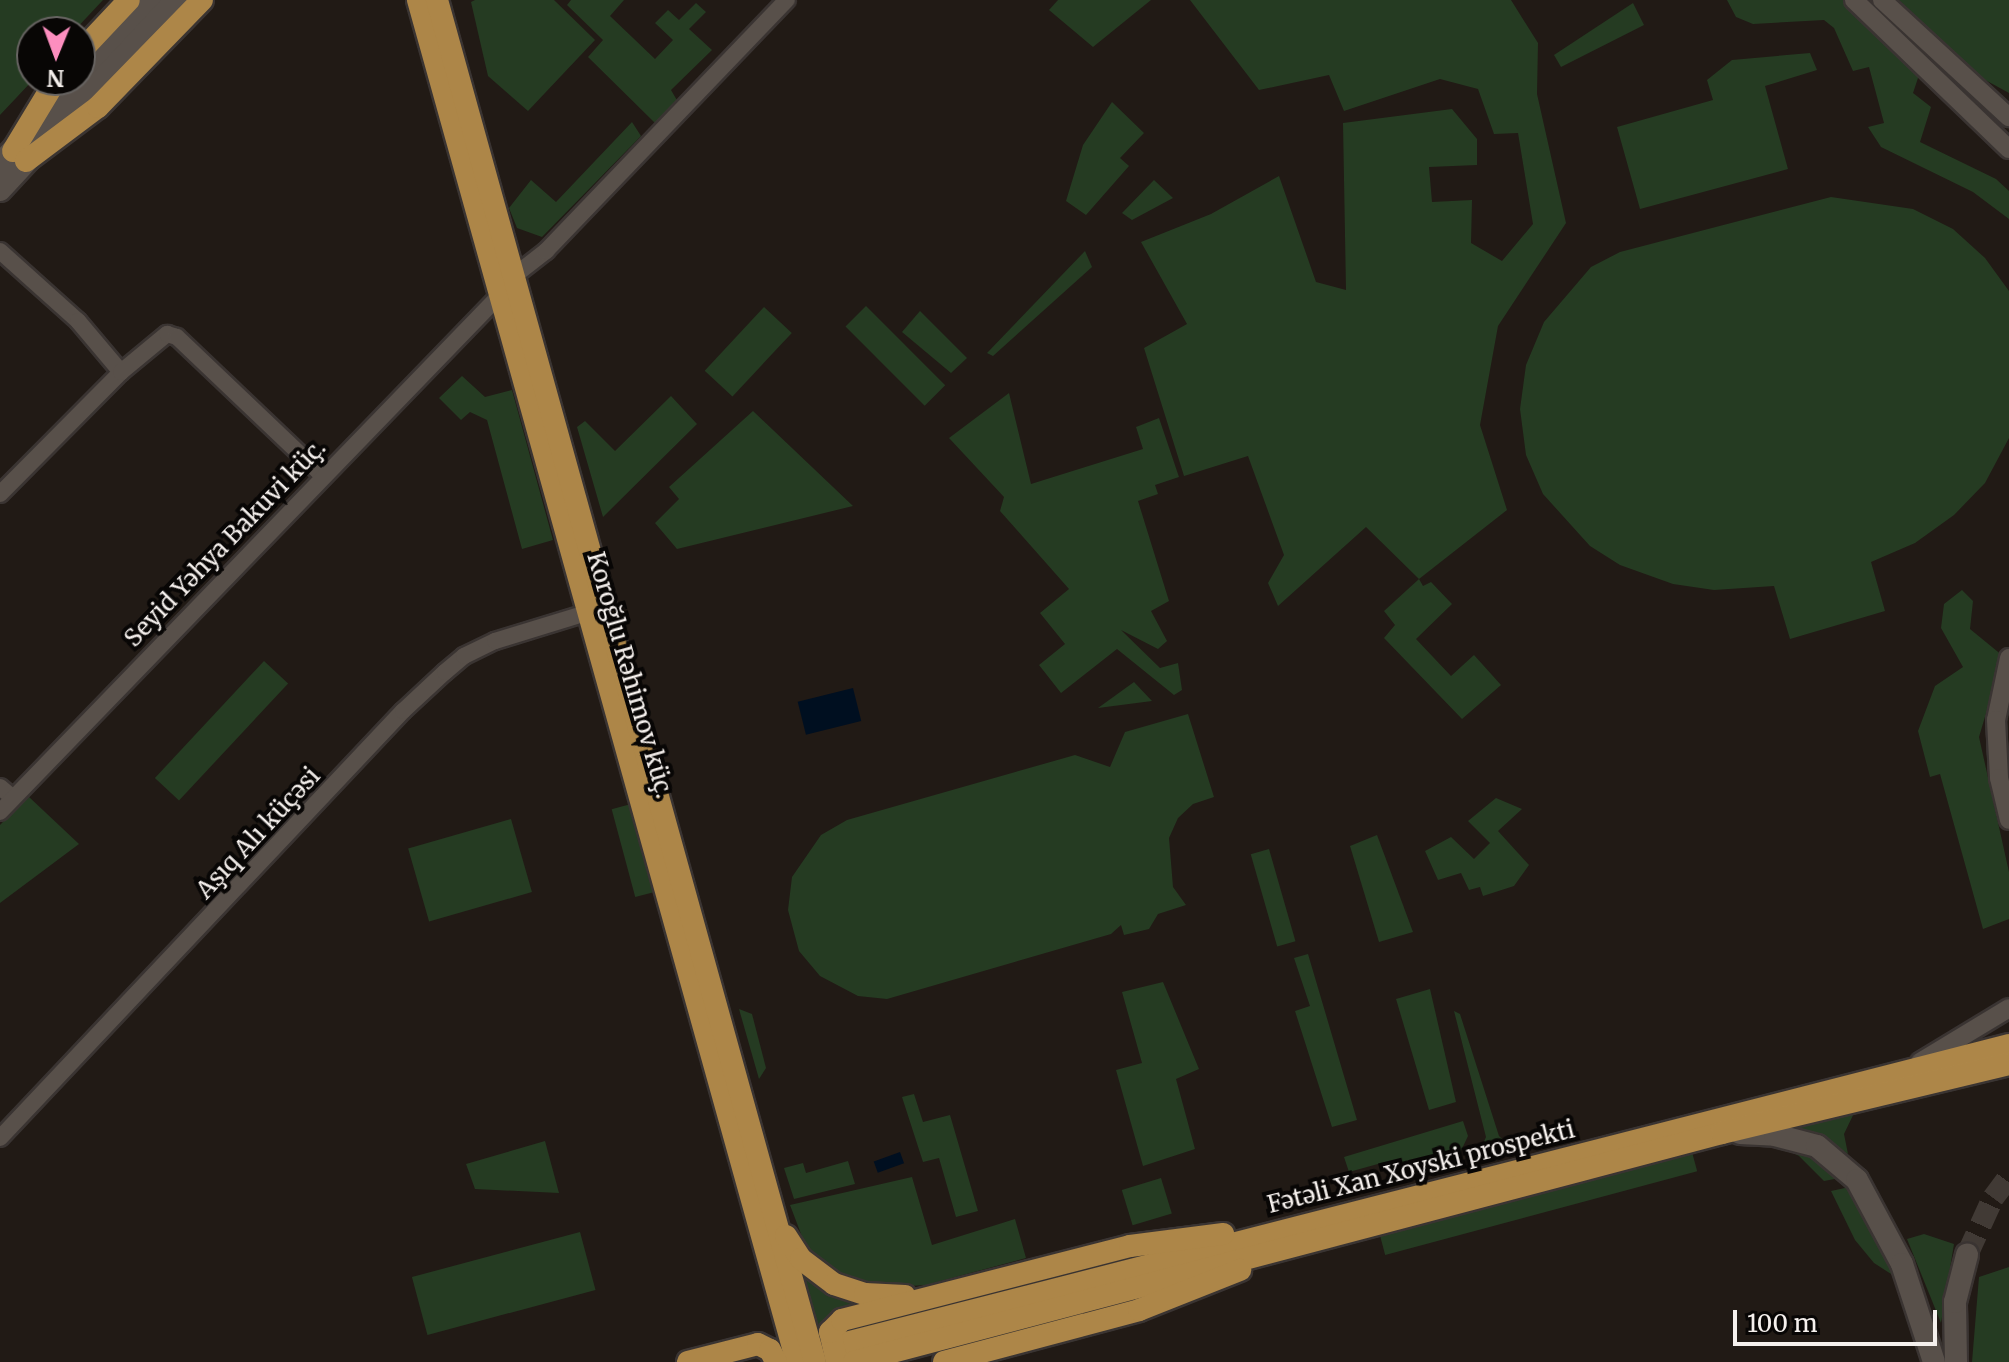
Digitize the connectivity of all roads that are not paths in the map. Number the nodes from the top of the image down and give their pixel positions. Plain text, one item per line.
1 (129, 0) edge
2 (152, 0) edge
3 (176, 0) edge
4 (202, 0) edge
5 (418, 0) edge
6 (437, 0) edge
7 (787, 0) edge
8 (1854, 0) edge
9 (1882, 0) edge
10 (96, 35) edge
11 (96, 61) edge
12 (47, 96) edge
13 (65, 96) edge
14 (2009, 117) edge
15 (2009, 149) edge
16 (13, 159) edge
17 (0, 190) edge
18 (0, 251) edge
19 (514, 276) junction
20 (492, 302) junction
21 (121, 372) junction
22 (323, 476) junction
23 (0, 494) edge
24 (586, 613) junction
25 (2009, 658) edge
26 (6, 792) edge
27 (0, 812) edge
28 (2009, 820) edge
29 (2006, 1019) edge
30 (2009, 1045) edge
31 (2009, 1064) edge
32 (1901, 1072) junction
33 (1722, 1133) junction
34 (0, 1138) edge
35 (771, 1206) junction
36 (1283, 1238) junction
37 (1967, 1255) tunnel mouth
38 (768, 1264) junction
39 (950, 1293) junction
40 (748, 1344) junction
41 (1008, 1345) junction
42 (846, 1356) edge
43 (688, 1362) edge
44 (776, 1362) edge
45 (797, 1362) edge
46 (815, 1362) edge
47 (944, 1362) edge
48 (980, 1362) edge
49 (1934, 1362) edge
50 (1956, 1362) edge

1 - 10 main road
2 - 11 main road
3 - 16 main road
4 - 16 main road
5 - 20 main road, Koroğlu Rəhimov küç.
6 - 19 main road, Koroğlu Rəhimov küç.
7 - 19 street
8 - 15 street
9 - 14 street
12 - 16 main road
13 - 16 main road
16 - 17 main road
18 - 21 street
19 - 35 main road, Koroğlu Rəhimov küç.
20 - 22 street, Seyid Yəhya Bakuvi küç.
20 - 24 main road, Koroğlu Rəhimov küç.
21 - 22 street
21 - 23 street
22 - 26 street, Seyid Yəhya Bakuvi küç.
24 - 34 street, Aşıq Alı küçəsi
24 - 38 main road, Koroğlu Rəhimov küç.
25 - 28 street
26 - 27 street, Seyid Yəhya Bakuvi küç.
29 - 32 street
30 - 32 main road, Fətəli Xan Xoyski prospekti
31 - 33 main road, Fətəli Xan Xoyski prospekti
32 - 36 main road, Fətəli Xan Xoyski prospekti
33 - 36 main road, Fətəli Xan Xoyski prospekti
33 - 49 main road
35 - 39 main road
35 - 46 main road, Koroğlu Rəhimov küç.
36 - 39 main road
36 - 41 main road
36 - 42 main road, Fətəli Xan Xoyski prospekti
37 - 50 main road
38 - 40 main road
38 - 45 main road, Koroğlu Rəhimov küç.
39 - 42 main road
40 - 43 main road
40 - 44 main road
41 - 47 main road
41 - 48 street

